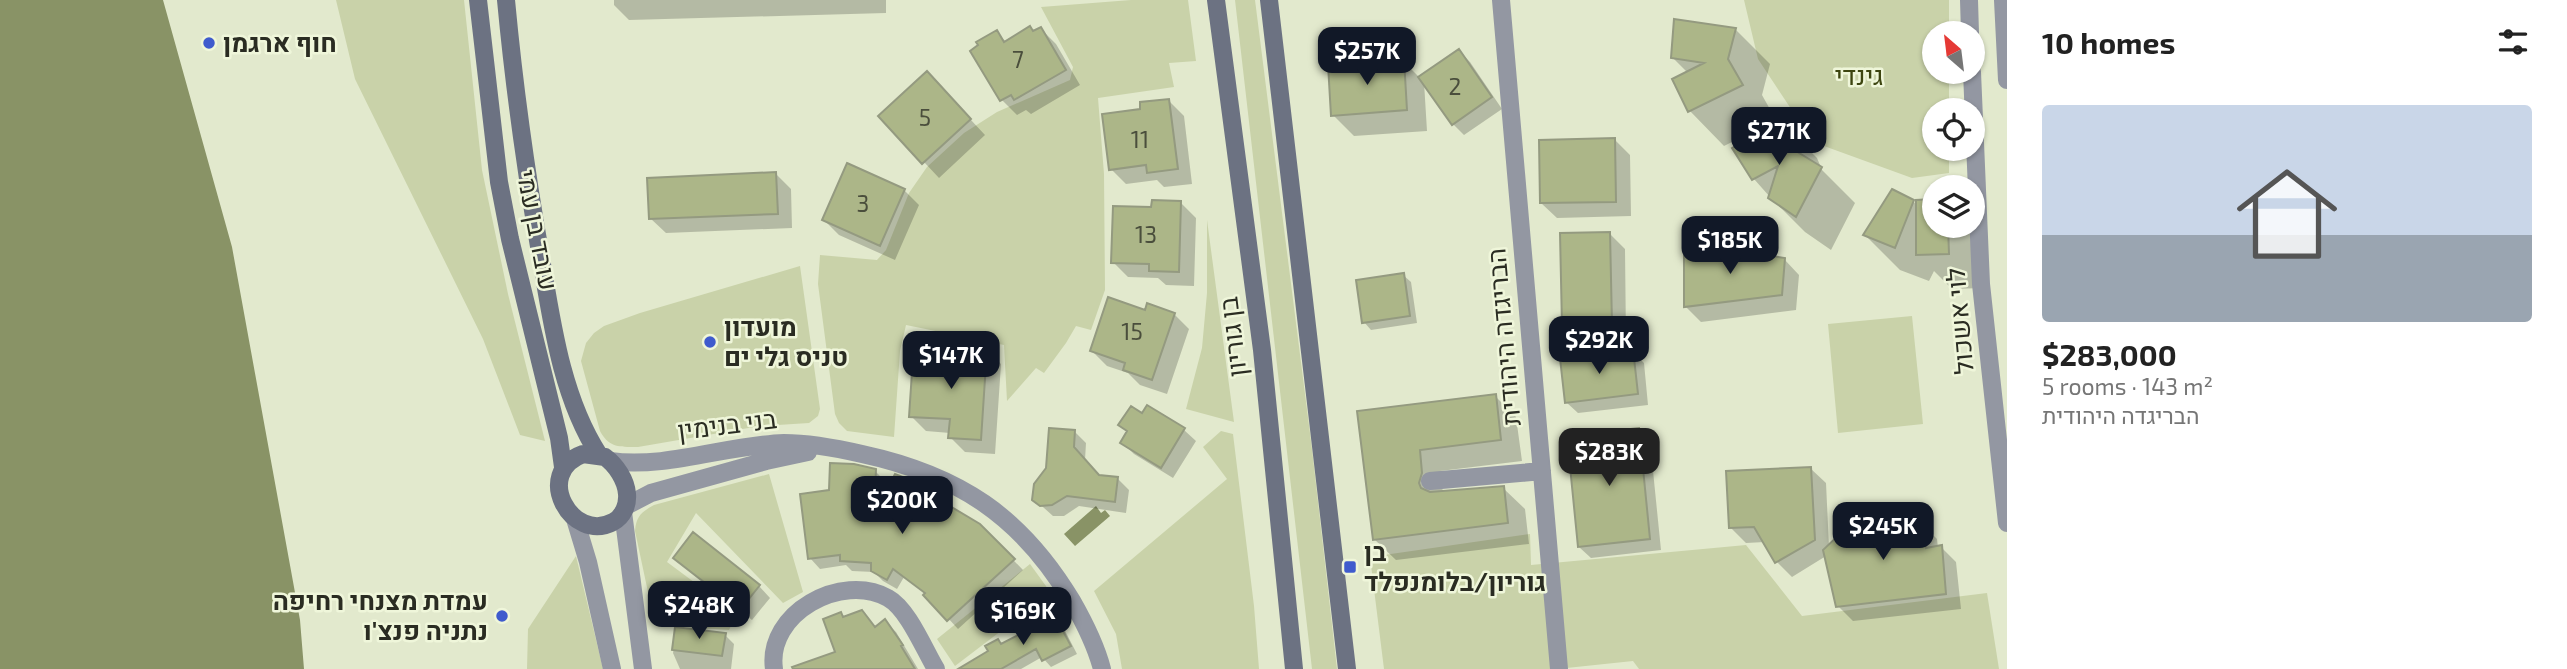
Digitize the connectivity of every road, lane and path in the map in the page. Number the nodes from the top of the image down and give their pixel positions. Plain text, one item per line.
1 (478, 0) edge
2 (506, 0) edge
3 (1216, 0) edge
4 (1269, 0) edge
5 (1503, 0) edge
6 (1969, 0) edge
7 (2003, 0) edge
8 (1970, 21) edge
9 (2007, 80) edge
10 (1973, 84) edge
11 (850, 451) junction
12 (605, 458) junction
13 (563, 467) junction
14 (1542, 471) junction
15 (1430, 481) dead end
16 (624, 509) junction
17 (575, 519) junction
18 (2007, 523) edge
19 (612, 669) edge
20 (643, 669) edge
21 (774, 669) edge
22 (936, 669) edge
23 (1102, 669) edge
24 (1294, 669) edge
25 (1347, 669) edge
26 (1559, 669) edge

1 - 13 main road, עובד בן עמי
2 - 12 main road, עובד בן עמי
3 - 24 main road, בן גוריון
4 - 25 main road
5 - 14 street, הבריגדה היהודית
6 - 8 street
7 - 9 street
10 - 18 street, לוי אשכול
11 - 12 street, בני בנימין
11 - 16 street, בני בנימין
11 - 23 street, בני בנימין
12 - 13 main road
12 - 16 main road
13 - 17 main road
14 - 15 street
14 - 26 street, הבריגדה היהודית
16 - 17 main road
16 - 20 street
17 - 19 street
21 - 22 street

